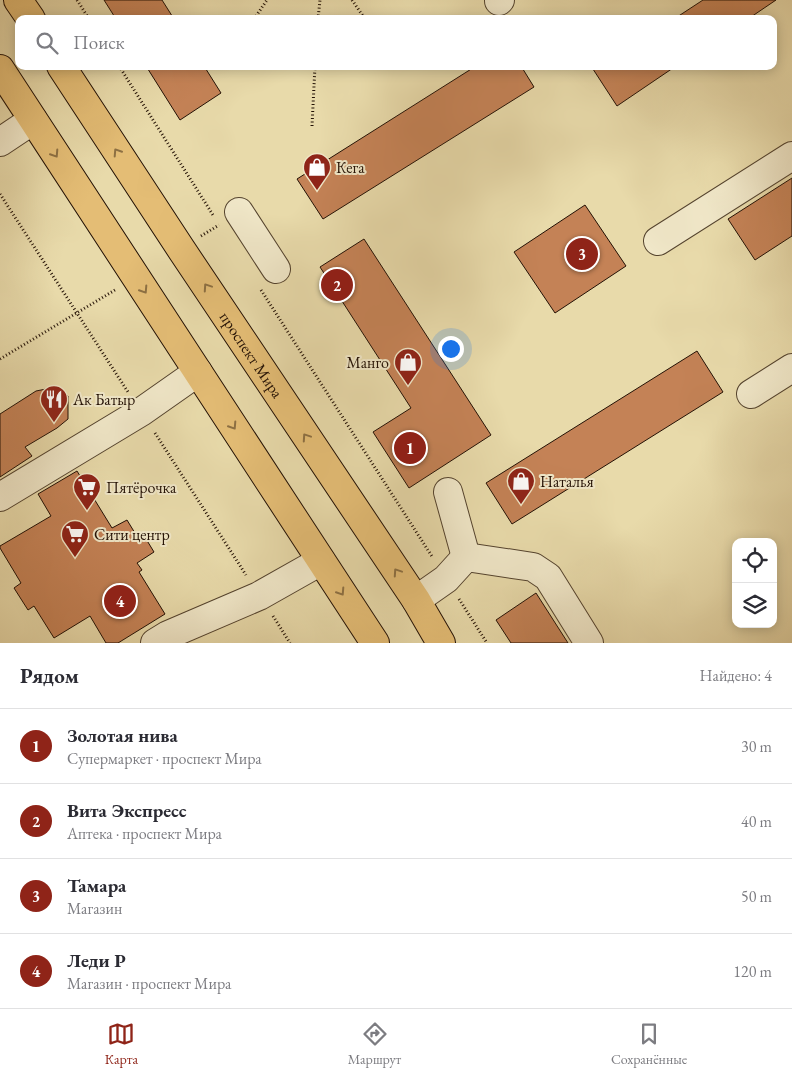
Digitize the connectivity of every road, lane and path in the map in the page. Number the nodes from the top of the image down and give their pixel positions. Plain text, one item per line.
1 (18, 0) edge
2 (77, 0) edge
3 (267, 0) edge
4 (320, 0) edge
5 (352, 0) edge
6 (0, 4) edge
7 (27, 15) edge
8 (86, 15) edge
9 (257, 15) edge
10 (318, 15) edge
11 (362, 15) edge
12 (0, 69) edge
13 (64, 70) edge
14 (122, 70) edge
15 (316, 70) edge
16 (33, 120) junction
17 (312, 126) dead end
18 (0, 142) edge
19 (792, 156) edge
20 (230, 219) joint
21 (658, 241) dead end
22 (268, 279) joint
23 (77, 314) dead end
24 (0, 359) edge
25 (792, 368) edge
26 (198, 372) junction
27 (750, 394) dead end
28 (448, 492) dead end
29 (0, 497) edge
30 (466, 557) junction
31 (321, 561) junction
32 (446, 579) junction
33 (416, 600) junction
34 (155, 643) edge
35 (375, 643) edge
36 (441, 643) edge
37 (487, 643) edge
38 (590, 643) edge

1 - 6 main road
1 - 7 main road
2 - 8 path
3 - 9 path
4 - 10 path
5 - 11 path
12 - 16 main road
33 -> 13 main road, проспект Мира
14 - 20 path
15 - 17 path
16 - 18 lane
16 -> 26 main road
19 - 21 lane
20 - 22 lane
22 - 32 path
23 - 24 path
25 - 27 lane
26 - 29 lane
26 -> 31 main road
28 - 30 lane
30 - 32 lane
30 - 38 lane
31 - 34 lane
31 -> 35 main road
32 - 33 lane
32 - 37 path
33 - 36 main road, проспект Мира

